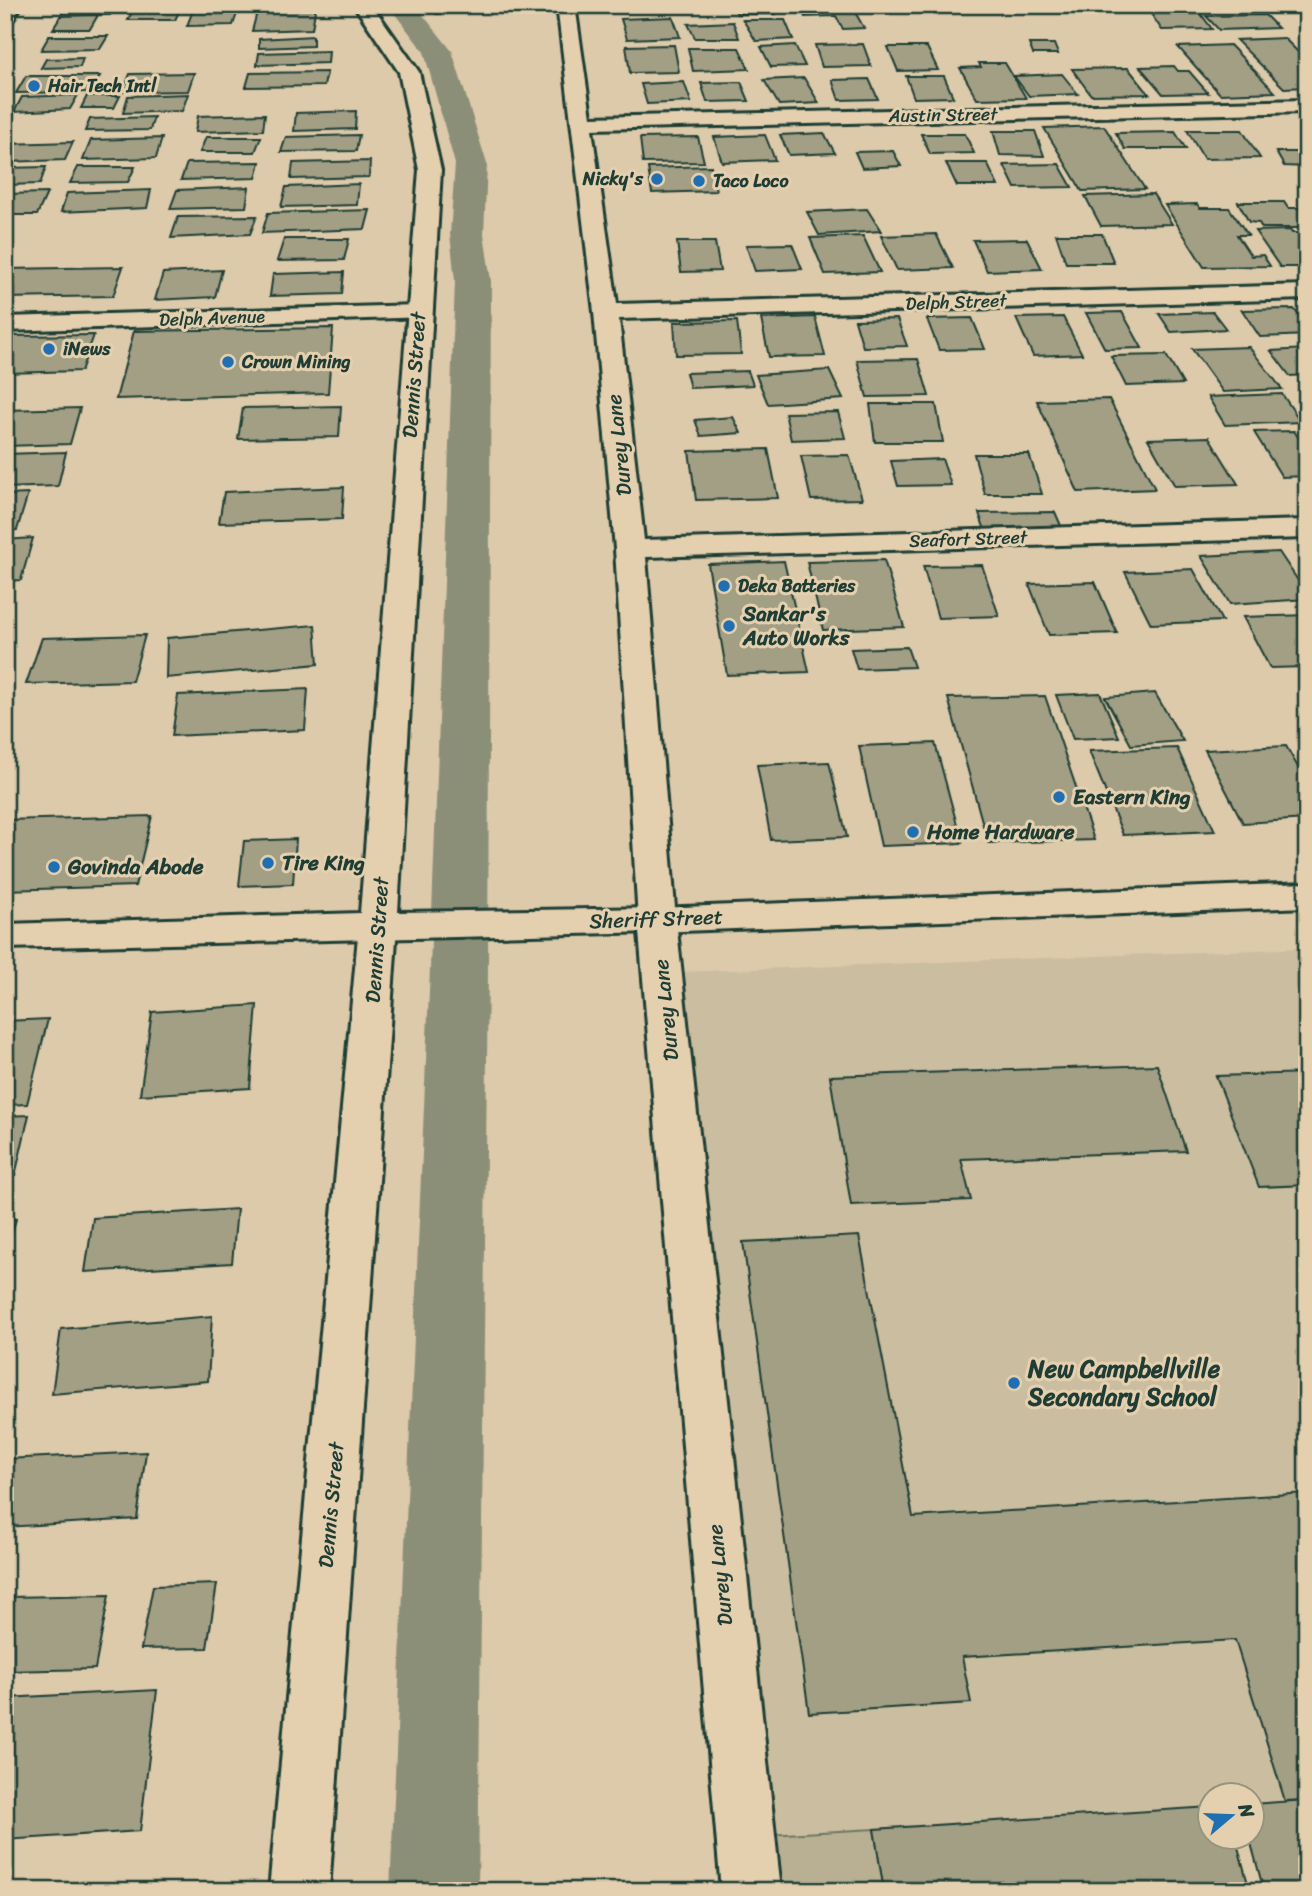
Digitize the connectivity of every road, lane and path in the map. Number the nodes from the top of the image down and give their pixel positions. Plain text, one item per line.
1 (13, 5) edge
2 (363, 5) edge
3 (566, 5) edge
4 (5, 19) edge
5 (1307, 106) edge
6 (580, 123) junction
7 (1307, 292) edge
8 (418, 312) junction
9 (606, 312) junction
10 (5, 324) edge
11 (1307, 529) edge
12 (630, 549) junction
13 (1307, 895) edge
14 (657, 920) junction
15 (378, 925) junction
16 (5, 936) edge
17 (299, 1891) edge
18 (751, 1891) edge

1 - 4 street
2 - 8 street, Dennis Street
3 - 6 street, Durey Lane
5 - 6 street, Austin Street
6 - 9 street, Durey Lane
7 - 9 street, Delph Street
8 - 10 street, Delph Avenue
8 - 15 street, Dennis Street
9 - 12 street, Durey Lane
11 - 12 street, Seafort Street
12 - 14 street, Durey Lane
13 - 14 street, Sheriff Street
14 - 15 street, Sheriff Street
14 - 18 street, Durey Lane
15 - 16 street, Sheriff Street
15 - 17 street, Dennis Street

